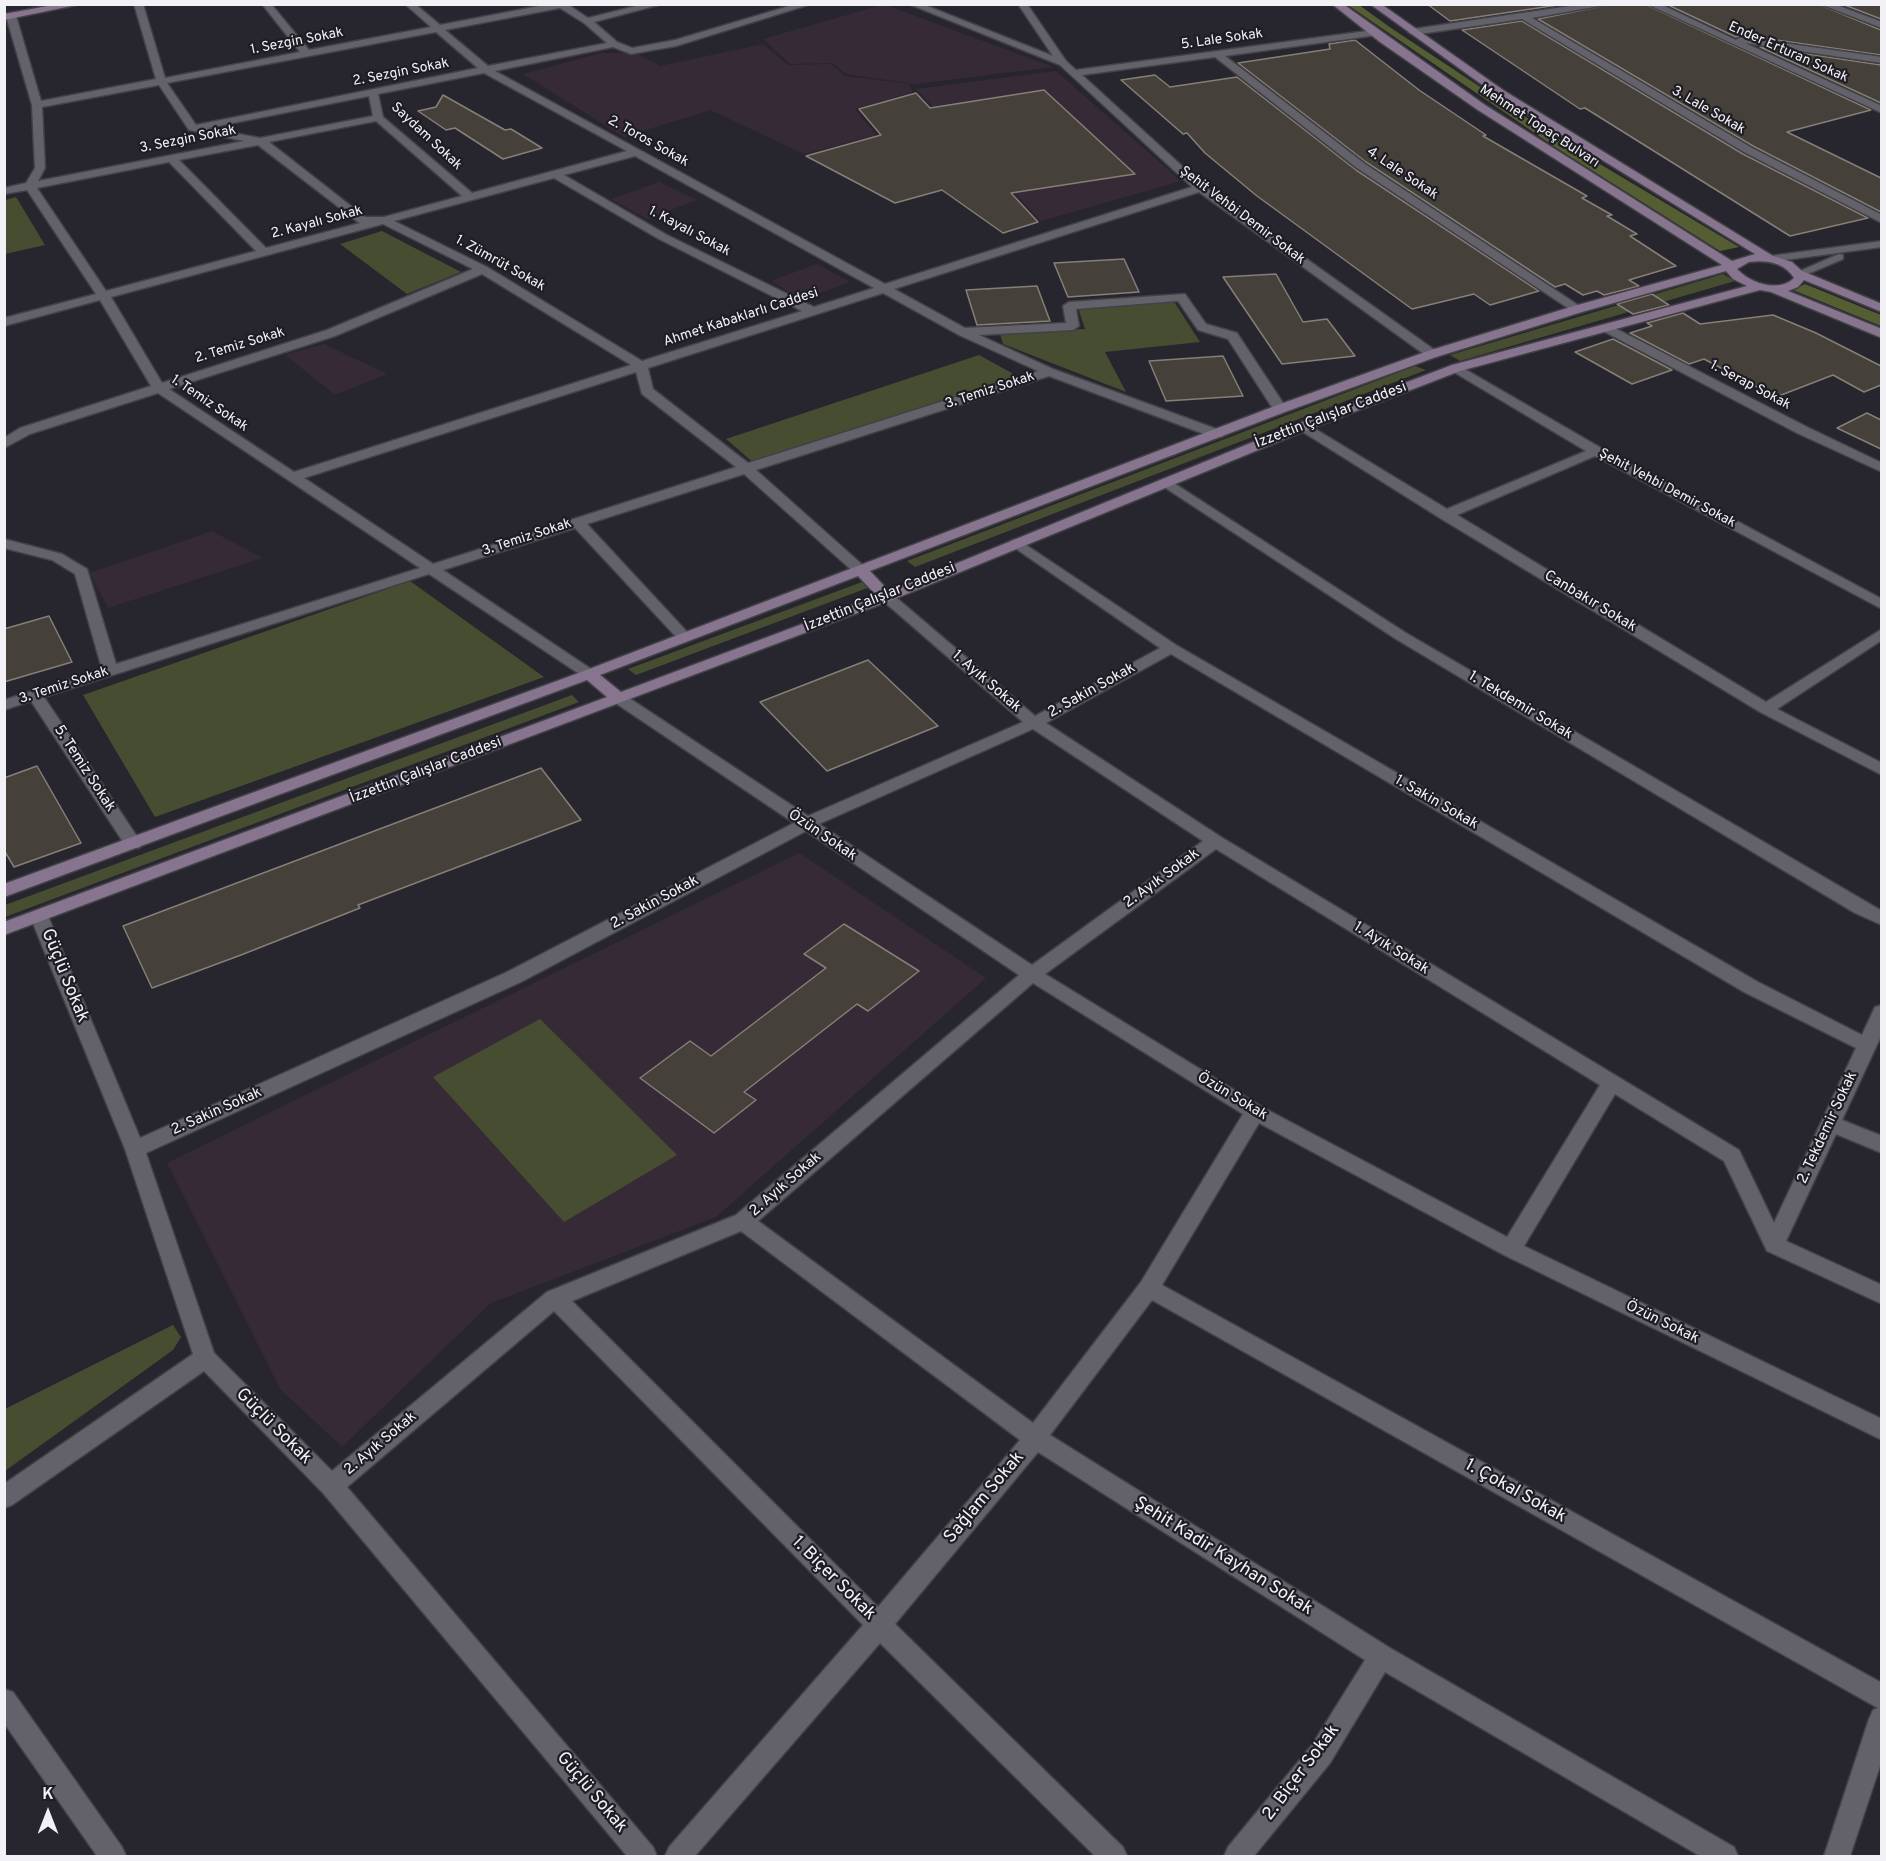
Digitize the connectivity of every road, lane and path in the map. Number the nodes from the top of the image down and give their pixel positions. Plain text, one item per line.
1 (77, 4) edge
2 (138, 4) edge
3 (266, 4) edge
4 (409, 4) edge
5 (658, 4) edge
6 (807, 4) edge
7 (913, 4) edge
8 (1022, 4) edge
9 (1336, 4) edge
10 (1374, 4) edge
11 (1607, 4) edge
12 (1651, 4) edge
13 (1824, 4) edge
14 (561, 5) edge
15 (8, 16) edge
16 (1525, 17) junction
17 (587, 21) junction
18 (1881, 25) edge
19 (436, 29) junction
20 (1413, 32) junction
21 (1374, 33) junction
22 (1718, 36) junction
23 (998, 38) junction
24 (1022, 39) dead end
25 (614, 44) junction
26 (307, 54) junction
27 (1217, 54) junction
28 (1881, 60) edge
29 (1063, 63) junction
30 (486, 69) junction
31 (1073, 73) junction
32 (161, 81) junction
33 (373, 92) junction
34 (37, 105) junction
35 (1881, 110) edge
36 (378, 118) junction
37 (193, 128) junction
38 (260, 141) junction
39 (637, 152) junction
40 (171, 158) junction
41 (555, 174) junction
42 (30, 186) junction
43 (1200, 188) junction
44 (4, 191) edge
45 (470, 197) junction
46 (384, 220) junction
47 (1881, 220) edge
48 (1881, 244) edge
49 (1858, 249) junction
50 (264, 253) junction
51 (1770, 259) junction
52 (1732, 266) junction
53 (483, 269) junction
54 (1799, 274) junction
55 (1766, 287) junction
56 (885, 288) junction
57 (104, 296) junction
58 (1578, 309) junction
59 (1881, 309) edge
60 (812, 311) junction
61 (4, 322) edge
62 (1607, 328) junction
63 (963, 332) junction
64 (1881, 334) edge
65 (1432, 354) junction
66 (641, 366) junction
67 (1456, 368) junction
68 (1049, 372) junction
69 (158, 387) junction
70 (1280, 409) junction
71 (1302, 427) junction
72 (1217, 434) junction
73 (4, 444) edge
74 (1596, 451) junction
75 (746, 468) junction
76 (1881, 468) edge
77 (292, 477) junction
78 (1166, 482) junction
79 (1445, 515) junction
80 (578, 522) junction
81 (4, 543) edge
82 (1017, 543) junction
83 (429, 569) junction
84 (861, 571) junction
85 (887, 597) junction
86 (1881, 605) edge
87 (1881, 633) edge
88 (684, 638) junction
89 (1171, 648) junction
90 (110, 671) junction
91 (589, 674) junction
92 (35, 695) junction
93 (620, 699) junction
94 (4, 705) edge
95 (1766, 709) junction
96 (1034, 723) junction
97 (1881, 770) edge
98 (805, 824) junction
99 (1215, 841) junction
100 (133, 844) junction
101 (4, 891) edge
102 (39, 916) junction
103 (1881, 919) edge
104 (4, 929) edge
105 (1032, 974) junction
106 (1881, 1012) edge
107 (1866, 1046) junction
108 (1611, 1084) junction
109 (1255, 1113) junction
110 (1830, 1123) junction
111 (1881, 1145) edge
112 (135, 1149) junction
113 (743, 1221) junction
114 (1774, 1245) junction
115 (1511, 1249) junction
116 (1149, 1288) junction
117 (1881, 1295) edge
118 (555, 1298) junction
119 (205, 1358) junction
120 (1881, 1430) edge
121 (1035, 1438) junction
122 (331, 1486) junction
123 (4, 1498) edge
124 (879, 1625) junction
125 (1381, 1656) junction
126 (1881, 1697) edge
127 (4, 1701) edge
128 (1881, 1719) edge
129 (113, 1857) edge
130 (644, 1857) edge
131 (678, 1857) edge
132 (1114, 1857) edge
133 (1237, 1857) edge
134 (1725, 1857) edge
135 (1837, 1857) edge

1 - 15 street
2 - 32 street
3 - 26 street
4 - 19 street, 2. Toros Sokak
5 - 17 street
6 - 25 street
7 - 23 street
8 - 29 street, Şehit Vehbi Demir Sokak
9 - 21 street, Mehmet Topaç Bulvarı
10 - 20 street, Mehmet Topaç Bulvarı
11 - 16 street
12 - 22 street, Ender Erturan Sokak
13 - 18 street
14 - 17 street
14 - 19 street, 1. Sezgin Sokak
15 - 34 street
16 - 20 street
16 - 47 street, 3. Lale Sokak
17 - 25 street
19 - 26 street, 1. Sezgin Sokak
19 - 30 street, 2. Toros Sokak
20 - 51 street, Mehmet Topaç Bulvarı
21 - 27 street, 5. Lale Sokak
21 - 52 street, Mehmet Topaç Bulvarı
22 - 28 street
22 - 35 street, Ender Erturan Sokak
23 - 24 street
23 - 29 street
25 - 30 street, 2. Sezgin Sokak
26 - 32 street, 1. Sezgin Sokak
27 - 31 street, 5. Lale Sokak
27 - 58 street, 4. Lale Sokak
29 - 31 street, Şehit Vehbi Demir Sokak
30 - 33 street, 2. Sezgin Sokak
30 - 39 street, 2. Toros Sokak
31 - 43 street, Şehit Vehbi Demir Sokak
32 - 34 street, 1. Sezgin Sokak
32 - 37 street
33 - 36 street, Saydam Sokak
33 - 37 street, 2. Sezgin Sokak
34 - 42 street
36 - 38 street, 3. Sezgin Sokak
36 - 45 street, Saydam Sokak
37 - 38 street, 1. Zümrüt Sokak
38 - 40 street, 3. Sezgin Sokak
38 - 46 street, 1. Zümrüt Sokak
39 - 41 street, 2. Kayalı Sokak
39 - 56 street, 2. Toros Sokak
40 - 42 street, 3. Sezgin Sokak
40 - 50 street
41 - 45 street, 2. Kayalı Sokak
41 - 60 street, 1. Kayalı Sokak
42 - 44 street, 3. Sezgin Sokak
42 - 57 street, 1. Temiz Sokak
43 - 56 street, Ahmet Kabaklarlı Caddesi
43 - 65 street, Şehit Vehbi Demir Sokak
45 - 46 street, 2. Kayalı Sokak
46 - 50 street, 2. Kayalı Sokak
46 - 53 street, 1. Zümrüt Sokak
48 - 49 street
49 - 51 street
49 - 54 street
50 - 57 street, 2. Kayalı Sokak
51 - 52 street, İzzettin Çalışlar Caddesi
51 - 54 street, Mehmet Topaç Bulvarı
52 - 55 street, Mehmet Topaç Bulvarı
52 - 58 street, İzzettin Çalışlar Caddesi
53 - 66 street, 1. Zümrüt Sokak
53 - 69 street, 2. Temiz Sokak
54 - 55 street, İzzettin Çalışlar Caddesi
54 - 59 street
55 - 62 street, İzzettin Çalışlar Caddesi
55 - 64 street
56 - 60 street, Ahmet Kabaklarlı Caddesi
56 - 63 street, 2. Toros Sokak
57 - 61 street, 2. Kayalı Sokak
57 - 69 street, 1. Temiz Sokak
58 - 65 street, İzzettin Çalışlar Caddesi
60 - 66 street, Ahmet Kabaklarlı Caddesi
62 - 67 street, İzzettin Çalışlar Caddesi
62 - 76 street, 1. Serap Sokak
63 - 68 street, 2. Toros Sokak
63 - 70 street
65 - 67 street
65 - 70 street, İzzettin Çalışlar Caddesi
66 - 75 street
66 - 77 street, Ahmet Kabaklarlı Caddesi
67 - 71 street, İzzettin Çalışlar Caddesi
67 - 74 street, Şehit Vehbi Demir Sokak
68 - 72 street, 2. Toros Sokak
68 - 75 street, 3. Temiz Sokak
69 - 73 street, 2. Temiz Sokak
69 - 77 street, 1. Temiz Sokak
70 - 72 street, İzzettin Çalışlar Caddesi
71 - 78 street, İzzettin Çalışlar Caddesi
71 - 79 street, Canbakır Sokak
72 - 84 street, İzzettin Çalışlar Caddesi
74 - 79 street
74 - 86 street, Şehit Vehbi Demir Sokak
75 - 80 street, 3. Temiz Sokak
75 - 84 street
77 - 83 street, 1. Temiz Sokak
78 - 82 street, İzzettin Çalışlar Caddesi
78 - 103 street, 1. Tekdemir Sokak
79 - 95 street, Canbakır Sokak
80 - 83 street, 3. Temiz Sokak
80 - 88 street
81 - 90 street
82 - 85 street, İzzettin Çalışlar Caddesi
82 - 89 street, 1. Sakin Sokak
83 - 90 street, 3. Temiz Sokak
83 - 91 street, 1. Temiz Sokak
84 - 85 street
84 - 88 street, İzzettin Çalışlar Caddesi
85 - 93 street, İzzettin Çalışlar Caddesi
85 - 96 street, 1. Ayık Sokak
87 - 95 street
88 - 91 street, İzzettin Çalışlar Caddesi
89 - 96 street, 2. Sakin Sokak
89 - 107 street, 1. Sakin Sokak
90 - 92 street, 3. Temiz Sokak
91 - 93 street
91 - 100 street, İzzettin Çalışlar Caddesi
92 - 94 street, 3. Temiz Sokak
92 - 100 street, 5. Temiz Sokak
93 - 98 street, Özün Sokak
93 - 102 street, İzzettin Çalışlar Caddesi
95 - 97 street, Canbakır Sokak
96 - 98 street, 2. Sakin Sokak
96 - 99 street, 1. Ayık Sokak
98 - 105 street, Özün Sokak
98 - 112 street, 2. Sakin Sokak
99 - 105 street, 2. Ayık Sokak
99 - 108 street, 1. Ayık Sokak
100 - 101 street, İzzettin Çalışlar Caddesi
102 - 104 street, İzzettin Çalışlar Caddesi
102 - 112 street, Güçlü Sokak
105 - 109 street, Özün Sokak
105 - 113 street, 2. Ayık Sokak
106 - 107 street, 2. Tekdemir Sokak
107 - 110 street, 2. Tekdemir Sokak
108 - 114 street, 1. Ayık Sokak
108 - 115 street
109 - 115 street, Özün Sokak
109 - 116 street, Sağlam Sokak
110 - 111 street
110 - 114 street, 2. Tekdemir Sokak
112 - 119 street, Güçlü Sokak
113 - 118 street, 2. Ayık Sokak
113 - 121 street, Şehit Kadir Kayhan Sokak
114 - 117 street
115 - 120 street, Özün Sokak
116 - 121 street, Sağlam Sokak
116 - 126 street, 1. Çokal Sokak
118 - 122 street, 2. Ayık Sokak
118 - 124 street, 1. Biçer Sokak
119 - 122 street, Güçlü Sokak
119 - 123 street
121 - 124 street, Sağlam Sokak
121 - 125 street, Şehit Kadir Kayhan Sokak
122 - 130 street, Güçlü Sokak
124 - 131 street, Sağlam Sokak
124 - 132 street, 1. Biçer Sokak
125 - 133 street, 2. Biçer Sokak
125 - 134 street, Şehit Kadir Kayhan Sokak
127 - 129 street
128 - 135 street

